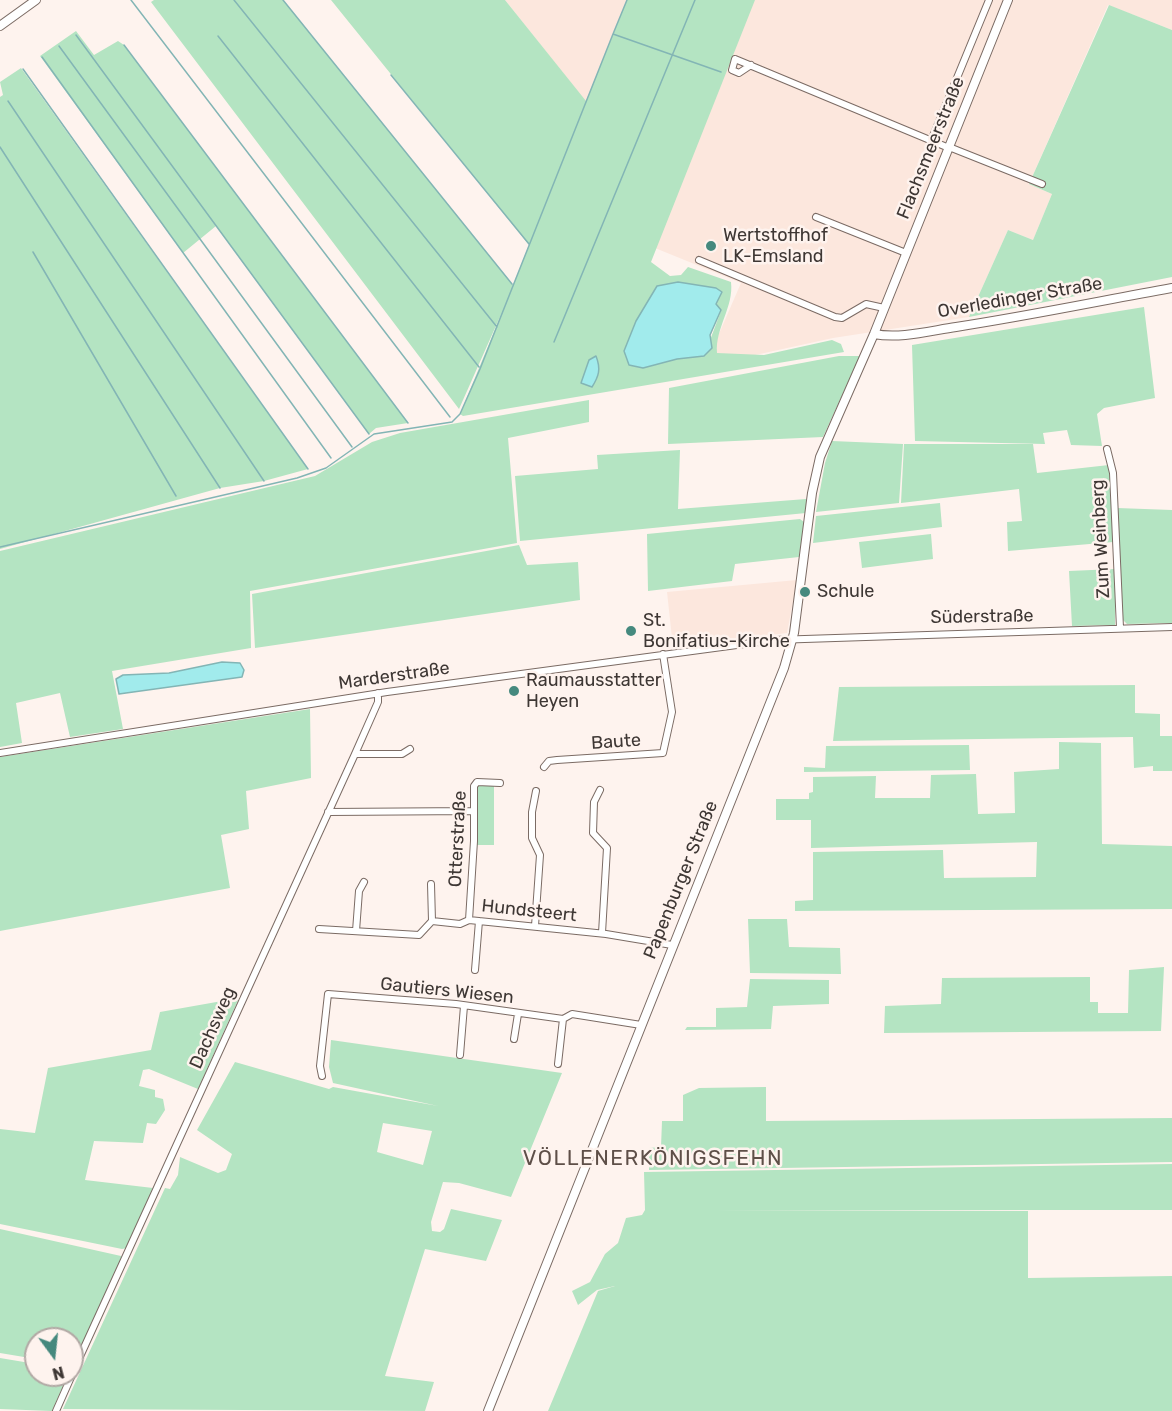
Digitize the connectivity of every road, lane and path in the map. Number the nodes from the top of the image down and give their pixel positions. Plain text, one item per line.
1 (36, 0) edge
2 (989, 0) edge
3 (1008, 0) edge
4 (0, 26) edge
5 (751, 65) dead end
6 (932, 141) junction
7 (949, 148) junction
8 (1042, 184) dead end
9 (816, 216) dead end
10 (906, 253) junction
11 (699, 260) dead end
12 (1172, 288) edge
13 (884, 308) junction
14 (874, 334) junction
15 (866, 351) joint
16 (1107, 449) dead end
17 (1172, 627) edge
18 (1120, 628) junction
19 (793, 638) junction
20 (663, 654) junction
21 (378, 693) junction
22 (411, 749) dead end
23 (0, 753) edge
24 (355, 754) junction
25 (544, 767) dead end
26 (500, 783) dead end
27 (600, 790) dead end
28 (536, 791) dead end
29 (474, 811) junction
30 (328, 812) junction
31 (364, 882) dead end
32 (431, 885) dead end
33 (469, 920) junction
34 (432, 921) junction
35 (479, 921) junction
36 (535, 926) junction
37 (319, 928) dead end
38 (356, 931) junction
39 (602, 933) junction
40 (672, 945) junction
41 (475, 970) dead end
42 (464, 1006) junction
43 (518, 1014) junction
44 (563, 1018) junction
45 (641, 1025) junction
46 (514, 1039) dead end
47 (460, 1055) dead end
48 (558, 1064) dead end
49 (322, 1076) dead end
50 (84, 1349) edge
51 (67, 1387) edge
52 (56, 1411) edge
53 (488, 1411) edge

1 - 4 street
2 - 6 street, Flachsmeerstraße
3 - 7 street, Flachsmeerstraße
5 - 6 street
6 - 7 street
7 - 8 street
7 - 10 street, Flachsmeerstraße
9 - 10 street
10 - 13 street, Flachsmeerstraße
11 - 13 street
12 - 14 street, Overledinger Straße
13 - 14 street, Flachsmeerstraße
14 - 15 street, Flachsmeerstraße
15 - 19 street, Papenburger Straße
16 - 18 street, Zum Weinberg
17 - 18 street, Süderstraße
18 - 19 street, Süderstraße
19 - 20 street, Marderstraße
19 - 40 street, Papenburger Straße
20 - 21 street, Marderstraße
20 - 25 street, Baute
21 - 23 street, Marderstraße
21 - 24 street, Dachsweg
22 - 24 street
24 - 30 street, Dachsweg
26 - 29 street, Otterstraße
27 - 39 street
28 - 36 street
29 - 30 street
29 - 33 street, Otterstraße
30 - 50 street, Dachsweg
31 - 38 street
32 - 34 street
33 - 34 street, Hundsteert
33 - 35 street, Hundsteert
34 - 38 street
35 - 36 street, Hundsteert
35 - 41 street
36 - 39 street, Hundsteert
37 - 38 street
39 - 40 street, Hundsteert
40 - 45 street, Papenburger Straße
42 - 43 street, Gautiers Wiesen
42 - 47 street
42 - 49 street, Gautiers Wiesen
43 - 44 street, Gautiers Wiesen
43 - 46 street
44 - 45 street, Gautiers Wiesen
44 - 48 street
45 - 53 street, Papenburger Straße
51 - 52 street, Dachsweg

